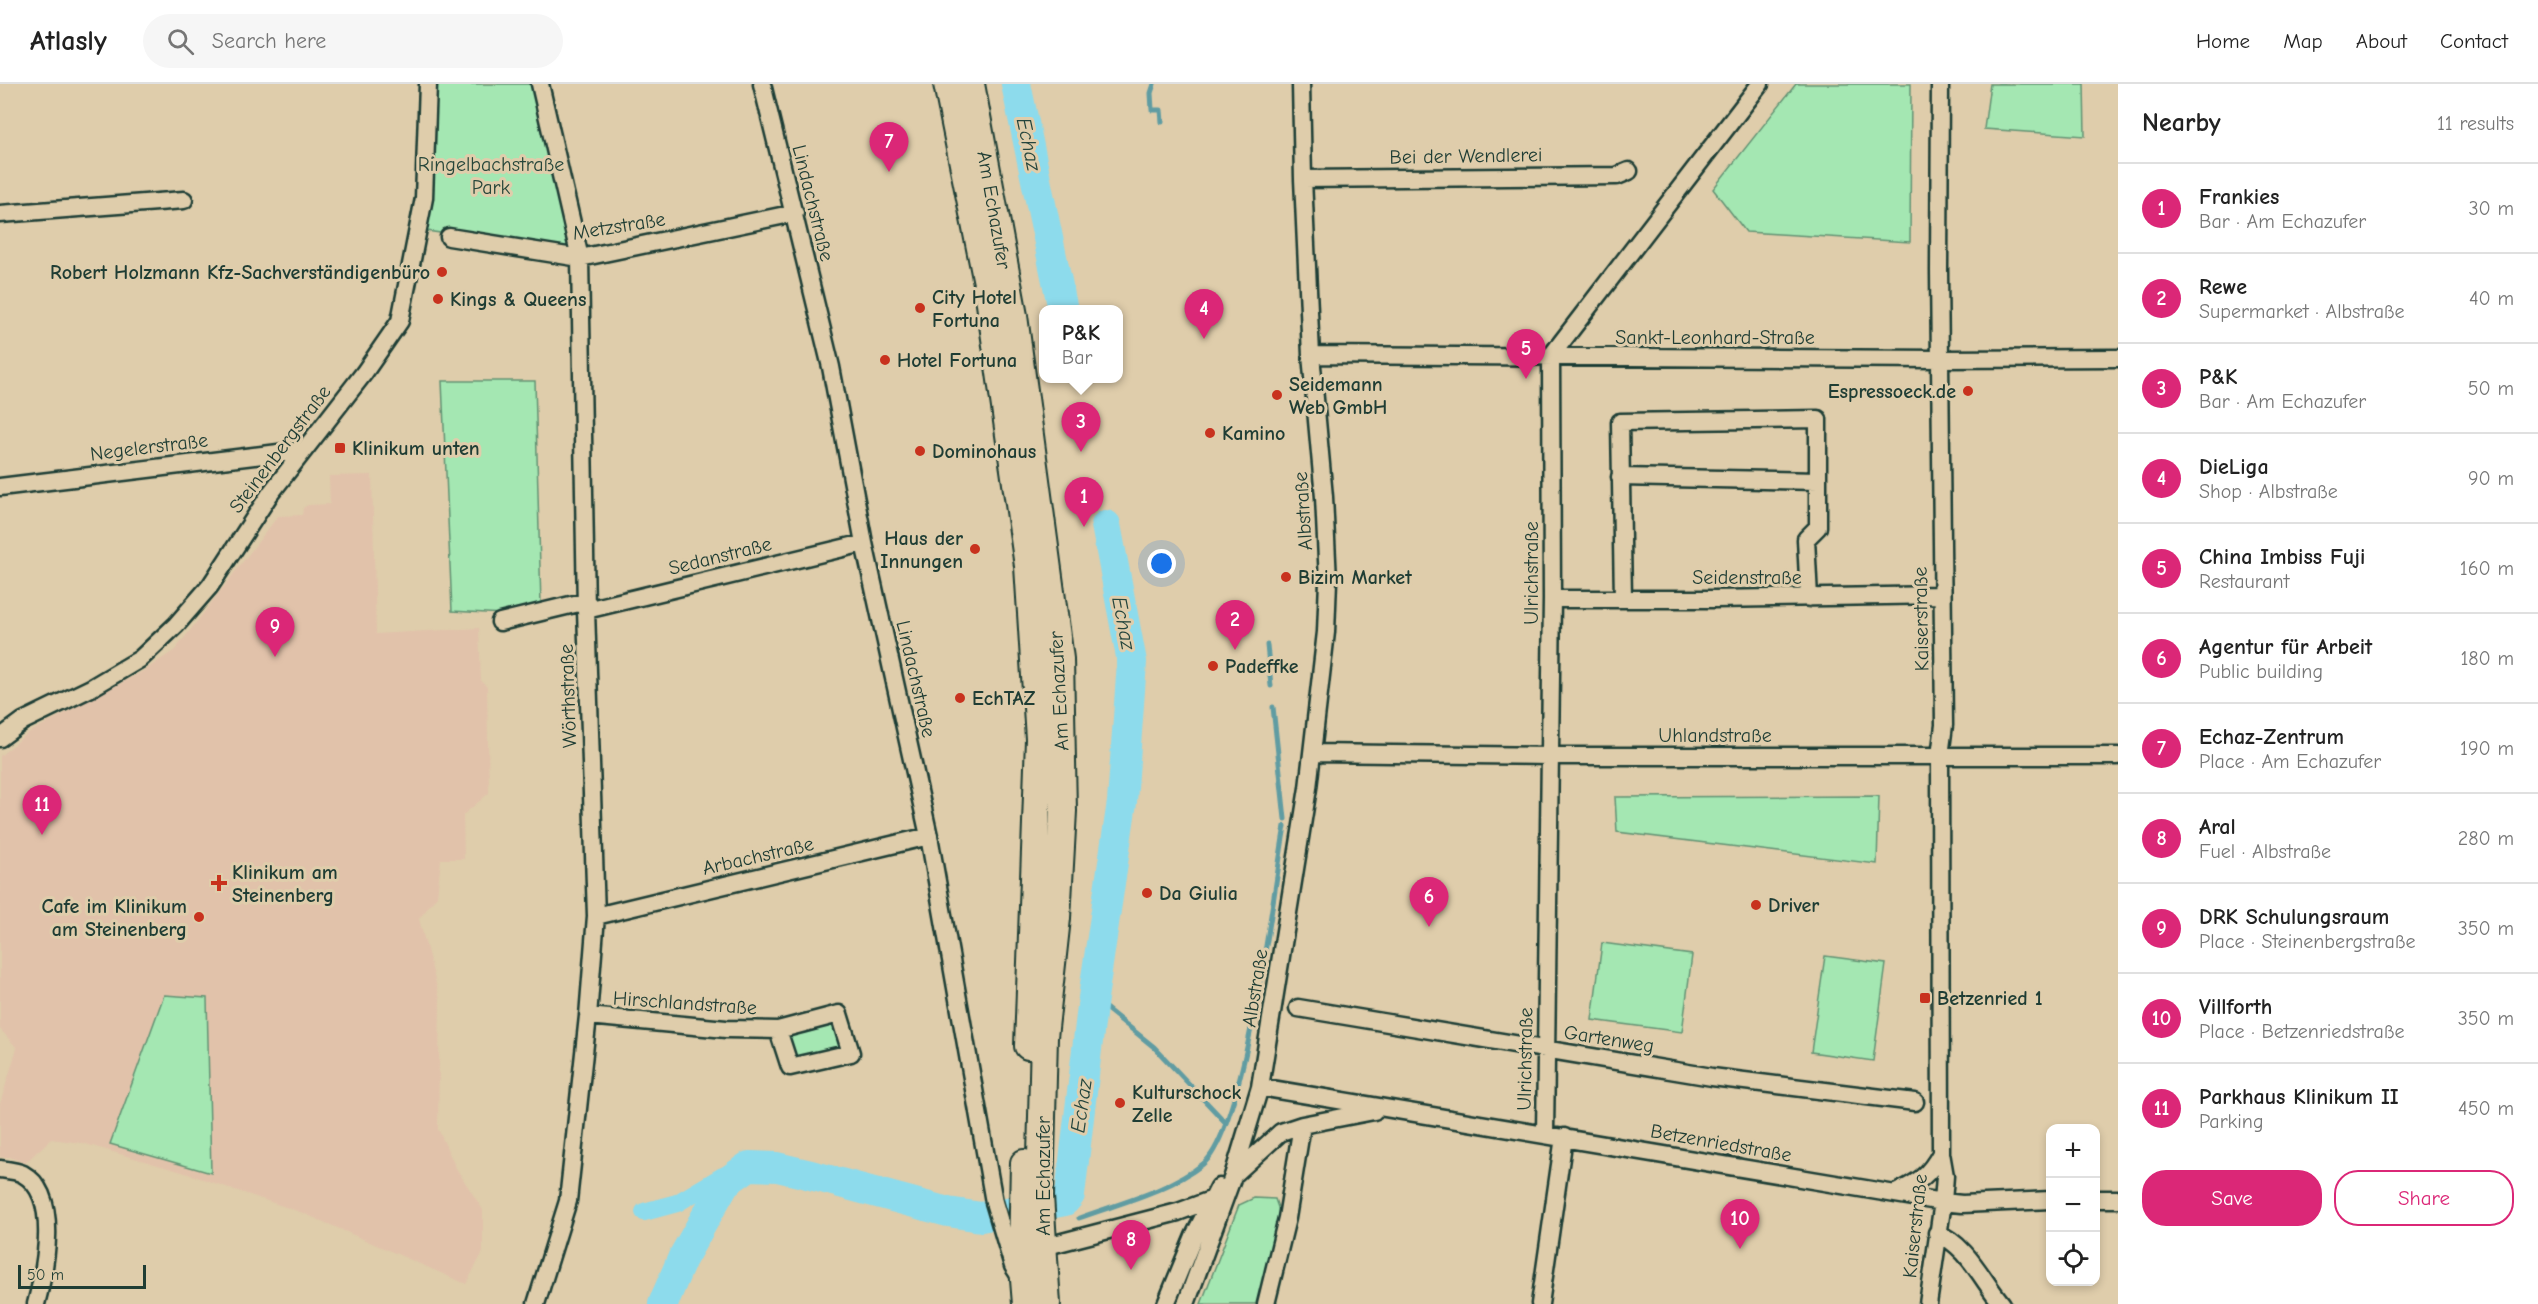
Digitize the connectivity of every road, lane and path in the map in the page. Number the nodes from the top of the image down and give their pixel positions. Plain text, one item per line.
1 (428, 84) edge
2 (540, 84) edge
3 (762, 84) edge
4 (946, 84) edge
5 (971, 84) edge
6 (1301, 84) edge
7 (1760, 84) edge
8 (1940, 84) edge
9 (1629, 171) dead end
10 (1303, 179) junction
11 (184, 200) dead end
12 (795, 213) junction
13 (0, 214) edge
14 (449, 237) dead end
15 (580, 258) junction
16 (1311, 355) junction
17 (1551, 356) junction
18 (2118, 358) edge
19 (1941, 359) junction
20 (303, 450) junction
21 (1620, 477) junction
22 (1818, 481) junction
23 (0, 487) edge
24 (864, 543) junction
25 (1941, 595) junction
26 (1623, 598) junction
27 (1809, 598) junction
28 (1552, 599) junction
29 (586, 606) junction
30 (500, 622) dead end
31 (0, 738) edge
32 (1313, 753) junction
33 (1549, 756) junction
34 (1940, 756) junction
35 (2118, 756) edge
36 (929, 836) junction
37 (596, 916) junction
38 (1298, 1008) dead end
39 (588, 1016) junction
40 (778, 1030) dead end
41 (1547, 1051) junction
42 (1260, 1087) junction
43 (1915, 1102) dead end
44 (1384, 1109) junction
45 (1254, 1110) junction
46 (1302, 1125) junction
47 (1545, 1134) junction
48 (1564, 1137) junction
49 (1941, 1153) junction
50 (0, 1169) edge
51 (1233, 1176) junction
52 (1896, 1193) junction
53 (1031, 1199) junction
54 (1214, 1199) junction
55 (2100, 1199) edge
56 (2118, 1199) edge
57 (2046, 1200) edge
58 (1943, 1202) junction
59 (1178, 1212) junction
60 (1937, 1233) junction
61 (1194, 1236) junction
62 (1028, 1238) junction
63 (1024, 1293) edge
64 (36, 1304) edge
65 (536, 1304) edge
66 (1047, 1304) edge
67 (1166, 1304) edge
68 (1186, 1304) edge
69 (1266, 1304) edge
70 (1540, 1304) edge
71 (1928, 1304) edge
72 (2002, 1304) edge

1 - 20 street, Steinenbergstraße
2 - 15 street, Wörthstraße
3 - 12 street, Lindachstraße
4 - 53 main road, Am Echazufer
5 - 53 main road, Am Echazufer
6 - 10 street, Albstraße
7 - 17 street
8 - 19 street, Kaiserstraße
9 - 10 street, Bei der Wendlerei
10 - 16 street, Albstraße
11 - 13 street
12 - 15 street, Metzstraße
12 - 24 street, Lindachstraße
14 - 15 street, Metzstraße
15 - 29 street, Wörthstraße
16 - 17 street, Sankt-Leonhard-Straße
16 - 32 street, Albstraße
17 - 19 street, Sankt-Leonhard-Straße
17 - 28 street, Ulrichstraße
18 - 19 street, Sankt-Leonhard-Straße
19 - 25 street, Kaiserstraße
20 - 23 street, Negelerstraße
20 - 31 street, Steinenbergstraße
21 - 22 street
21 - 22 street
21 - 26 street
22 - 27 street
24 - 29 street, Sedanstraße
24 - 36 street, Lindachstraße
25 - 27 street, Seidenstraße
25 - 34 street, Kaiserstraße
26 - 27 street, Seidenstraße
26 - 28 street, Seidenstraße
28 - 33 street, Ulrichstraße
29 - 30 street, Sedanstraße
29 - 37 street, Wörthstraße
32 - 33 street, Uhlandstraße
32 - 42 street, Albstraße
33 - 34 street, Uhlandstraße
33 - 41 street, Ulrichstraße
34 - 35 street, Uhlandstraße
34 - 49 street, Kaiserstraße
36 - 37 street, Arbachstraße
36 - 62 street, Lindachstraße
37 - 39 street, Wörthstraße
38 - 41 street, Gartenweg
39 - 40 street, Hirschlandstraße
39 - 65 street, Wörthstraße
41 - 43 street, Gartenweg
41 - 47 street, Ulrichstraße
42 - 44 street, Betzenriedstraße
42 - 45 street, Albstraße
44 - 46 street, Betzenriedstraße
44 - 47 street, Betzenriedstraße
45 - 51 street, Albstraße
45 - 54 street, Albstraße
46 - 51 street, Albstraße
46 - 69 street
47 - 48 street, Betzenriedstraße
48 - 52 street, Betzenriedstraße
48 - 70 street
49 - 52 street, Kaiserstraße
49 - 58 street, Kaiserstraße
50 - 64 street
51 - 68 street, Albstraße
52 - 58 street, Betzenriedstraße
53 - 62 main road, Am Echazufer
54 - 59 street
54 - 61 street, Albstraße
55 - 56 street
57 - 58 street, Betzenriedstraße
58 - 60 street, Kaiserstraße
59 - 61 street
59 - 62 street
60 - 71 street, Kaiserstraße
60 - 72 street
61 - 67 street, Albstraße
62 - 63 main road, Am Echazufer
62 - 66 main road, Am Echazufer

